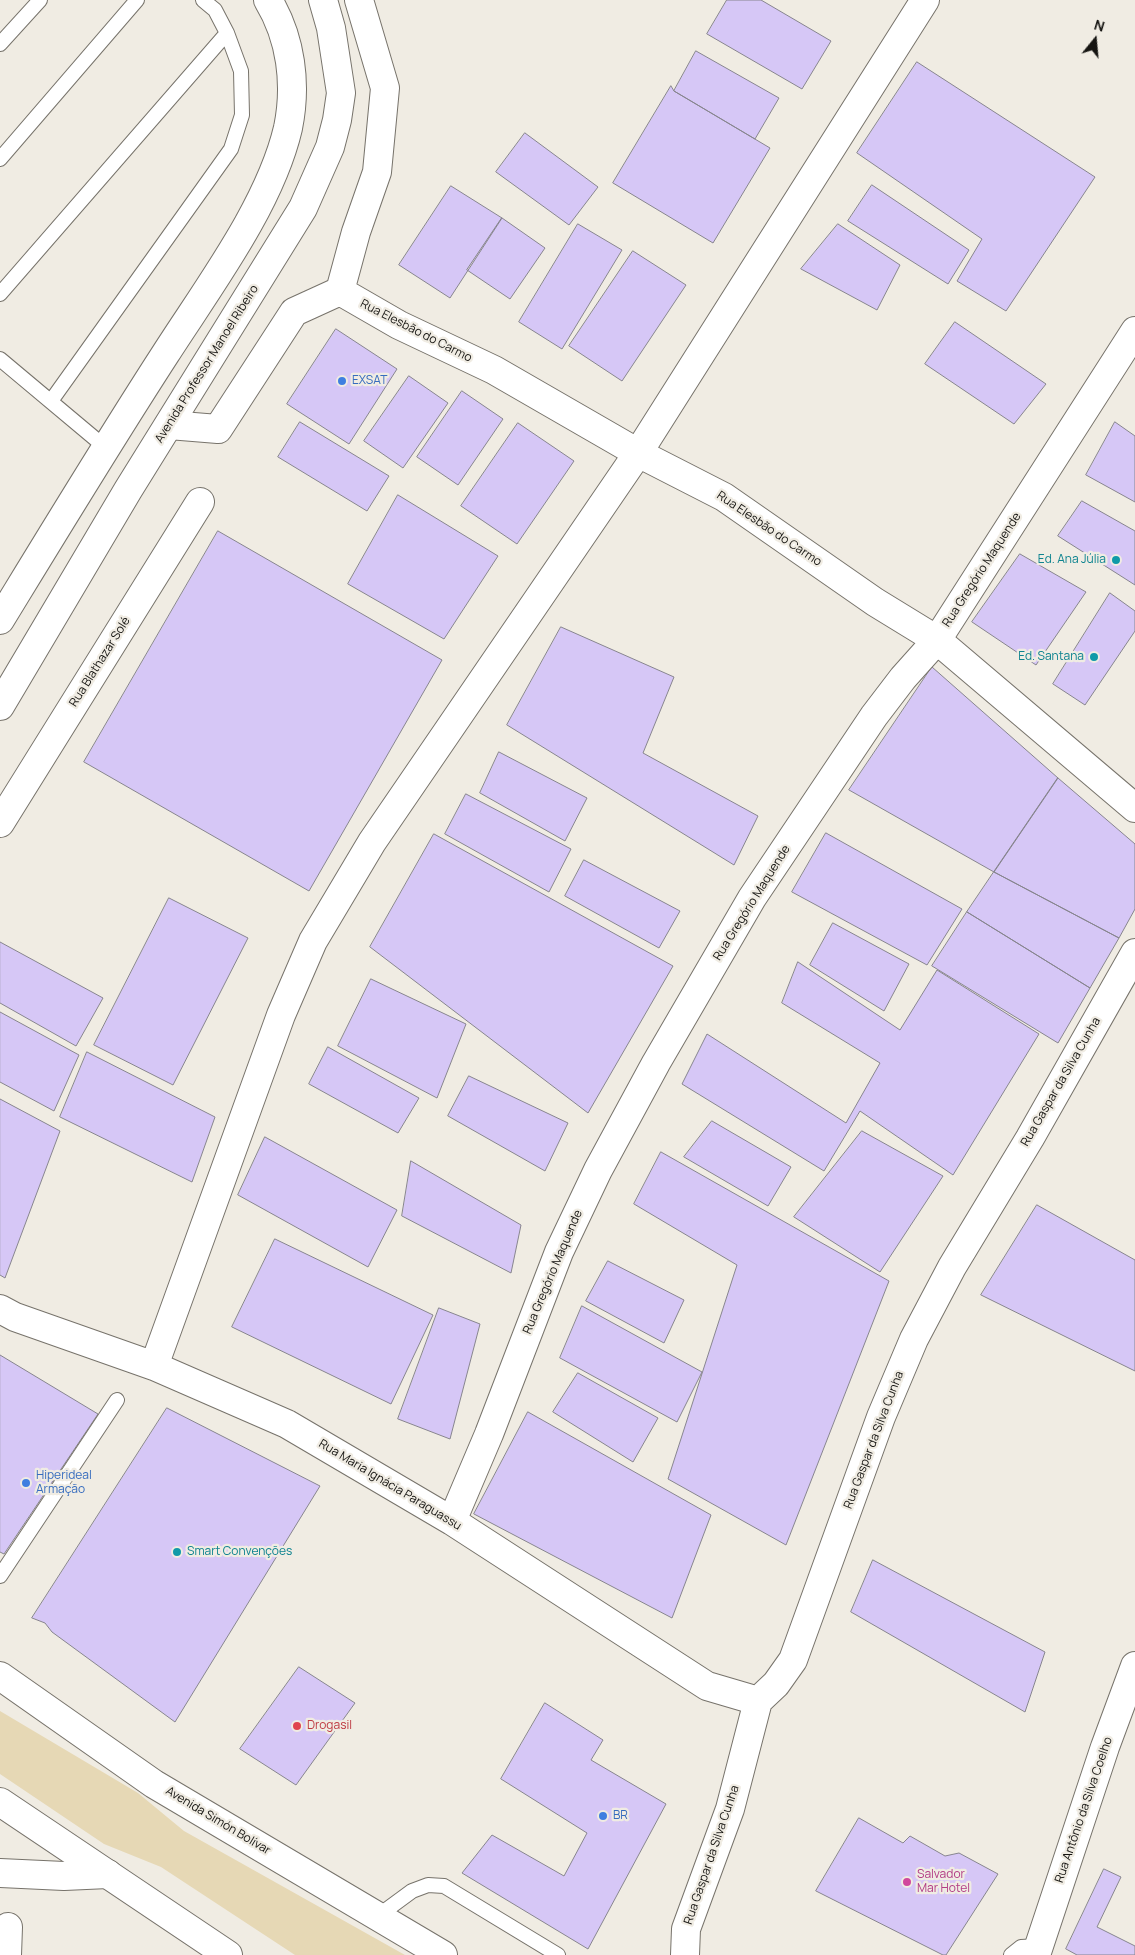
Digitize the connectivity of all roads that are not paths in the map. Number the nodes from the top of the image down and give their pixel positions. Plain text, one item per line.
1 (40, 0) edge
2 (137, 0) edge
3 (203, 0) edge
4 (268, 0) edge
5 (323, 0) edge
6 (358, 0) edge
7 (925, 0) edge
8 (227, 33) junction
9 (0, 44) edge
10 (0, 159) edge
11 (340, 291) junction
12 (0, 294) edge
13 (1135, 331) edge
14 (0, 359) edge
15 (51, 401) junction
16 (169, 425) junction
17 (105, 447) junction
18 (638, 453) junction
19 (200, 502) dead end
20 (0, 620) edge
21 (937, 640) junction
22 (0, 706) edge
23 (1135, 808) edge
24 (0, 823) edge
25 (1135, 953) edge
26 (0, 1309) edge
27 (154, 1366) junction
28 (117, 1400) dead end
29 (452, 1521) junction
30 (0, 1576) edge
31 (1135, 1666) edge
32 (0, 1676) edge
33 (758, 1701) junction
34 (0, 1802) edge
35 (0, 1873) edge
36 (108, 1874) junction
37 (378, 1916) junction
38 (8, 1927) dead end
39 (408, 1944) edge
40 (1038, 1951) edge
41 (7, 1955) edge
42 (228, 1955) edge
43 (443, 1955) edge
44 (558, 1955) edge
45 (685, 1955) edge
46 (1011, 1955) edge

1 - 9 lane
2 - 10 lane
3 - 8 lane
4 - 17 street
5 - 16 street, Avenida Professor Manoel Ribeiro
6 - 11 street
7 - 18 street
8 - 12 lane
8 - 15 lane
11 - 16 street
11 - 18 street, Rua Elesbão do Carmo
13 - 21 street, Rua Gregório Maquende
14 - 15 lane
15 - 17 lane
16 - 22 street, Avenida Professor Manoel Ribeiro
17 - 20 street
18 - 21 street, Rua Elesbão do Carmo
18 - 27 street
19 - 24 street, Rua Blathazar Solé
21 - 23 street, Rua Elesbão do Carmo
21 - 29 street, Rua Gregório Maquende
25 - 33 street, Rua Gaspar da Silva Cunha
26 - 27 street, Rua Maria Ignácia Paraguassu
27 - 29 street, Rua Maria Ignácia Paraguassu
28 - 30 lane
29 - 33 street, Rua Maria Ignácia Paraguassu
31 - 40 street, Rua Antônio da Silva Coelho
32 - 37 street, Avenida Simón Bolívar
33 - 45 street, Rua Gaspar da Silva Cunha
34 - 36 street
35 - 36 street
36 - 42 street
37 - 39 street, Avenida Simón Bolívar
37 - 44 lane
38 - 41 street
39 - 43 street, Avenida Simón Bolívar
40 - 46 lane

